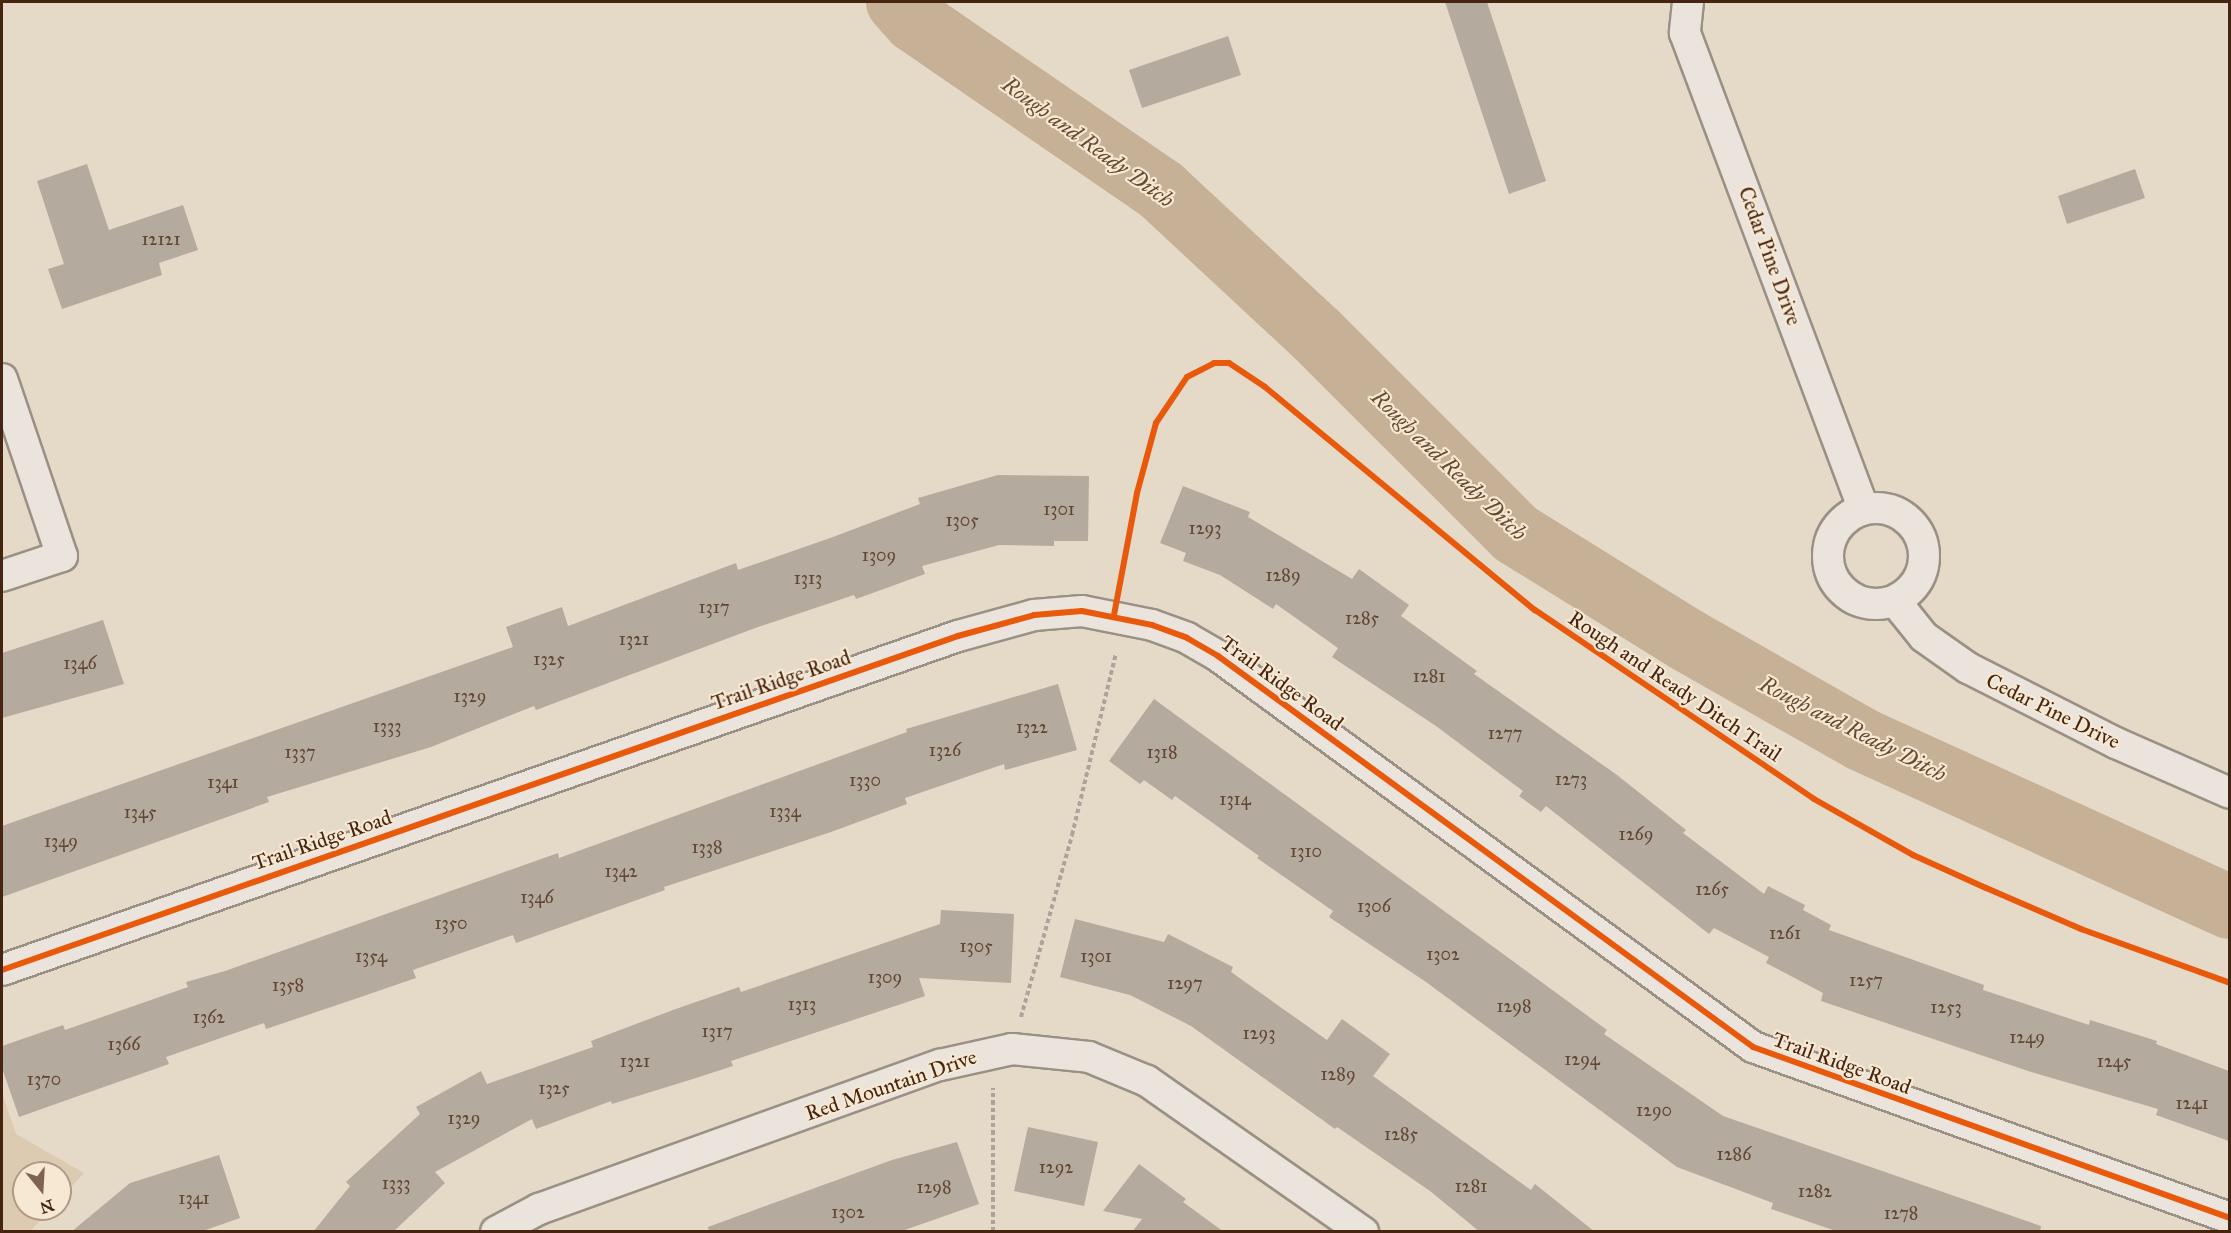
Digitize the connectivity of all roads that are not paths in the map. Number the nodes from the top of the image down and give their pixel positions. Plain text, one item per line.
1 (1688, 2) edge
2 (2, 379) edge
3 (1864, 510) junction
4 (2, 576) edge
5 (1895, 601) junction
6 (2229, 793) edge
7 (2, 970) edge
8 (2229, 1218) edge
9 (496, 1232) edge
10 (1363, 1232) edge

1 - 3 street, Cedar Pine Drive
2 - 4 street
3 - 5 street
3 - 5 street
5 - 6 street, Cedar Pine Drive
7 - 8 street, Trail Ridge Road
9 - 10 street, Red Mountain Drive

